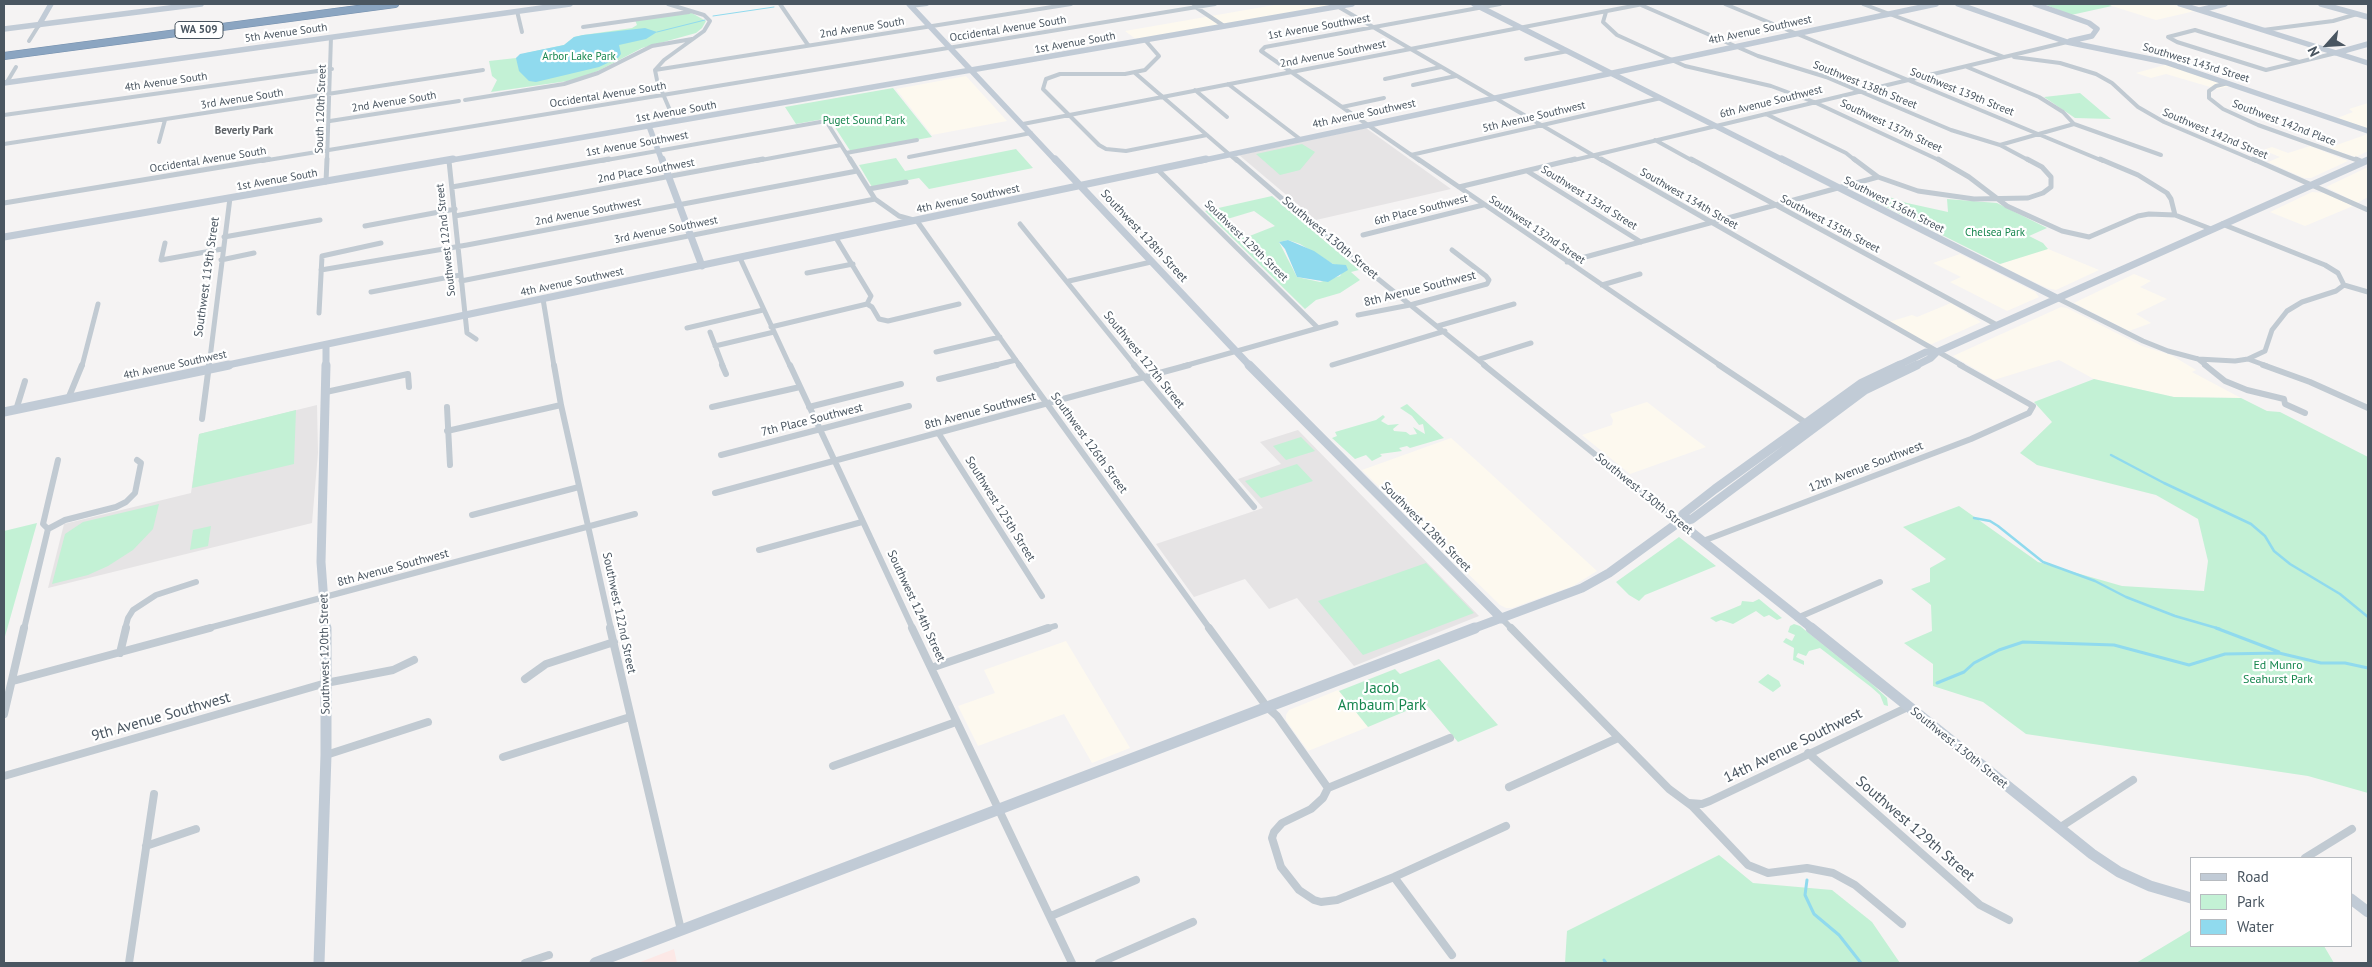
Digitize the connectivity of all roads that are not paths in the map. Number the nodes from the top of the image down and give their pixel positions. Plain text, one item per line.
1 (52, 4) edge
2 (201, 4) edge
3 (377, 4) edge
4 (395, 4) edge
5 (570, 4) edge
6 (668, 4) edge
7 (780, 4) edge
8 (927, 4) edge
9 (1071, 4) edge
10 (1191, 4) edge
11 (1215, 4) edge
12 (1352, 4) edge
13 (1474, 4) edge
14 (1500, 4) edge
15 (1615, 4) edge
16 (1647, 4) edge
17 (1725, 4) edge
18 (1863, 4) edge
19 (1936, 4) edge
20 (1958, 4) edge
21 (2035, 4) edge
22 (2180, 4) edge
23 (2225, 4) edge
24 (2321, 4) edge
25 (910, 5) edge
26 (1641, 5) edge
27 (1337, 6) junction
28 (1196, 7) junction
29 (1481, 7) junction
30 (1624, 8) junction
31 (2200, 10) junction
32 (517, 11) junction
33 (692, 11) junction
34 (1606, 12) junction
35 (1890, 14) junction
36 (2357, 14) junction
37 (2368, 17) edge
38 (39, 25) junction
39 (931, 26) junction
40 (1224, 26) junction
41 (583, 27) dead end
42 (1373, 27) junction
43 (1522, 28) junction
44 (4, 29) edge
45 (2263, 30) junction
46 (522, 32) dead end
47 (1796, 34) junction
48 (331, 37) junction
49 (692, 39) junction
50 (1145, 40) junction
51 (29, 41) dead end
52 (2067, 42) junction
53 (2368, 44) edge
54 (808, 45) junction
55 (1737, 47) junction
56 (951, 48) junction
57 (1260, 49) joint
58 (1409, 49) junction
59 (1568, 51) junction
60 (2336, 53) junction
61 (4, 54) edge
62 (2005, 57) junction
63 (1526, 58) dead end
64 (1671, 60) junction
65 (2299, 62) junction
66 (2368, 62) edge
67 (1966, 66) junction
68 (16, 67) dead end
69 (1441, 67) junction
70 (332, 69) junction
71 (483, 70) dead end
72 (655, 70) junction
73 (974, 71) junction
74 (1291, 72) junction
75 (1135, 73) junction
76 (1611, 73) junction
77 (1456, 76) junction
78 (1385, 79) dead end
79 (1908, 80) junction
80 (6, 82) edge
81 (2228, 83) junction
82 (1228, 84) junction
83 (1413, 85) dead end
84 (4, 88) edge
85 (1195, 90) junction
86 (1862, 91) junction
87 (331, 94) junction
88 (663, 95) junction
89 (1162, 97) junction
90 (1384, 98) dead end
91 (1494, 98) junction
92 (1661, 98) junction
93 (465, 100) dead end
94 (459, 101) dead end
95 (1814, 102) junction
96 (1342, 107) junction
97 (1766, 114) junction
98 (4, 115) edge
99 (1069, 116) junction
100 (1227, 117) dead end
101 (166, 120) junction
102 (330, 121) junction
103 (676, 122) junction
104 (1023, 124) junction
105 (2074, 124) junction
106 (1368, 125) junction
107 (650, 126) junction
108 (1542, 126) junction
109 (1716, 126) junction
110 (2368, 131) edge
111 (1031, 133) junction
112 (2038, 134) junction
113 (1207, 135) junction
114 (1300, 139) junction
115 (917, 140) dead end
116 (1655, 140) junction
117 (159, 142) dead end
118 (4, 144) edge
119 (841, 145) junction
120 (2000, 145) junction
121 (328, 150) junction
122 (658, 150) junction
123 (846, 153) junction
124 (1230, 154) junction
125 (1411, 155) junction
126 (1593, 155) junction
127 (2161, 155) dead end
128 (910, 157) dead end
129 (449, 161) junction
130 (2365, 161) edge
131 (1158, 170) junction
132 (857, 171) junction
133 (1527, 171) junction
134 (669, 177) junction
135 (1878, 177) junction
136 (326, 182) junction
137 (906, 182) dead end
138 (2312, 185) junction
139 (1081, 186) junction
140 (452, 187) junction
141 (1458, 188) junction
142 (1838, 188) junction
143 (869, 189) junction
144 (230, 198) junction
145 (874, 199) junction
146 (1999, 200) junction
147 (4, 203) edge
148 (679, 205) junction
149 (1483, 205) junction
150 (1775, 206) junction
151 (455, 209) junction
152 (2368, 210) edge
153 (2175, 215) junction
154 (456, 216) junction
155 (320, 220) dead end
156 (916, 221) junction
157 (1020, 224) dead end
158 (1711, 224) junction
159 (2222, 224) junction
160 (365, 226) dead end
161 (2211, 229) junction
162 (690, 235) junction
163 (1363, 235) dead end
164 (224, 237) junction
165 (4, 238) edge
166 (836, 238) junction
167 (1641, 242) junction
168 (165, 243) dead end
169 (381, 243) dead end
170 (458, 246) junction
171 (222, 249) junction
172 (1452, 250) dead end
173 (254, 253) dead end
174 (740, 258) junction
175 (221, 260) junction
176 (1151, 262) junction
177 (1567, 262) junction
178 (852, 264) junction
179 (702, 266) junction
180 (321, 270) junction
181 (807, 273) dead end
182 (1640, 274) dead end
183 (460, 275) junction
184 (462, 281) junction
185 (1068, 281) junction
186 (1602, 285) junction
187 (2344, 285) junction
188 (371, 292) dead end
189 (2368, 292) edge
190 (2057, 298) junction
191 (543, 299) junction
192 (98, 304) dead end
193 (867, 304) junction
194 (959, 304) dead end
195 (1514, 304) dead end
196 (1410, 305) junction
197 (763, 310) junction
198 (319, 313) dead end
199 (1358, 315) dead end
200 (465, 316) junction
201 (1336, 323) dead end
202 (1996, 325) junction
203 (1438, 326) junction
204 (686, 328) dead end
205 (1318, 328) junction
206 (772, 330) junction
207 (1445, 331) junction
208 (710, 332) dead end
209 (1000, 337) junction
210 (476, 339) dead end
211 (1531, 343) dead end
212 (326, 344) junction
213 (715, 346) junction
214 (936, 352) dead end
215 (1236, 352) junction
216 (1937, 352) junction
217 (1480, 359) junction
218 (2198, 359) junction
219 (2248, 359) junction
220 (1016, 360) junction
221 (1332, 365) dead end
222 (207, 370) junction
223 (726, 374) dead end
224 (1145, 378) junction
225 (939, 379) dead end
226 (25, 381) dead end
227 (900, 384) dead end
228 (800, 386) junction
229 (409, 387) dead end
230 (326, 392) junction
231 (68, 399) junction
232 (561, 405) junction
233 (1046, 405) junction
234 (909, 406) dead end
235 (2033, 406) joint
236 (447, 407) dead end
237 (712, 407) dead end
238 (809, 407) junction
239 (2368, 408) edge
240 (16, 410) junction
241 (4, 412) edge
242 (2305, 413) dead end
243 (202, 418) dead end
244 (1806, 423) junction
245 (820, 430) junction
246 (447, 431) junction
247 (939, 434) junction
248 (721, 455) dead end
249 (58, 460) dead end
250 (137, 460) dead end
251 (835, 461) junction
252 (450, 465) dead end
253 (579, 487) junction
254 (715, 493) dead end
255 (1254, 508) dead end
256 (635, 514) dead end
257 (472, 515) dead end
258 (862, 522) junction
259 (1679, 522) junction
260 (589, 526) junction
261 (48, 529) junction
262 (1703, 542) junction
263 (759, 550) dead end
264 (196, 582) dead end
265 (1880, 582) dead end
266 (1042, 596) dead end
267 (325, 598) junction
268 (1797, 618) junction
269 (1502, 619) junction
270 (1055, 626) dead end
271 (614, 642) junction
272 (120, 653) junction
273 (414, 660) dead end
274 (931, 668) junction
275 (525, 680) dead end
276 (13, 681) junction
277 (326, 684) junction
278 (1267, 707) junction
279 (1908, 707) junction
280 (4, 714) edge
281 (630, 717) junction
282 (428, 722) dead end
283 (956, 722) junction
284 (1450, 738) dead end
285 (1618, 738) junction
286 (1808, 753) junction
287 (326, 755) junction
288 (503, 758) dead end
289 (833, 766) dead end
290 (4, 776) edge
291 (2133, 780) dead end
292 (1509, 787) dead end
293 (1328, 788) junction
294 (154, 794) dead end
295 (1688, 803) junction
296 (999, 808) junction
297 (1506, 826) dead end
298 (2058, 828) junction
299 (196, 829) dead end
300 (2352, 829) dead end
301 (146, 846) junction
302 (2307, 857) edge
303 (1394, 877) junction
304 (1136, 880) dead end
305 (2190, 898) edge
306 (2352, 900) edge
307 (2368, 912) edge
308 (1050, 916) junction
309 (2009, 920) dead end
310 (1193, 922) dead end
311 (1902, 924) dead end
312 (681, 930) junction
313 (550, 955) dead end
314 (1452, 955) dead end
315 (129, 963) edge
316 (319, 963) edge
317 (525, 963) edge
318 (595, 963) edge
319 (1072, 963) edge
320 (1099, 963) edge

1 - 38 main road
2 - 38 main road
3 - 61 highway, WA 509
4 - 61 highway, WA 509
5 - 32 street, 5th Avenue South
6 - 33 street
7 - 54 street
8 - 25 street
9 - 39 street, 2nd Avenue South
10 - 28 street
11 - 28 street, Occidental Avenue South
12 - 27 main road, 1st Avenue South
13 - 29 main road, Southwest 136th Street
14 - 29 street, 1st Avenue Southwest
15 - 30 street
16 - 26 street, 2nd Avenue Southwest
17 - 47 street, Southwest 139th Street
18 - 35 street, Southwest 142nd Street
19 - 35 main road, 4th Avenue Southwest
20 - 52 street, Southwest 143rd Street
21 - 52 main road, 6th Avenue Southwest
22 - 31 main road
23 - 31 main road
24 - 36 main road
25 - 39 main road, Southwest 128th Street
26 - 30 street, 2nd Avenue Southwest
26 - 55 street, Southwest 138th Street
27 - 40 main road, 1st Avenue South
27 - 42 street, Southwest 134th Street
28 - 40 street
28 - 56 street, Occidental Avenue South
29 - 42 street, 1st Avenue Southwest
29 - 43 main road, Southwest 136th Street
30 - 34 street, 2nd Avenue Southwest
31 - 45 main road
32 - 46 street
32 - 48 street, 5th Avenue South
33 - 41 street
33 - 49 street
34 - 43 street, 2nd Avenue Southwest
34 - 64 street, Southwest 137th Street
35 - 47 main road, 4th Avenue Southwest
35 - 62 street, Southwest 142nd Street
36 - 37 main road
36 - 45 street
38 - 44 main road
38 - 51 street
39 - 54 street, 2nd Avenue South
39 - 56 main road, Southwest 128th Street
40 - 50 main road, 1st Avenue South
42 - 57 street, 1st Avenue Southwest
42 - 58 street, Southwest 134th Street
43 - 58 street, 2nd Avenue Southwest
43 - 59 main road, Southwest 136th Street
45 - 60 main road
47 - 55 main road, 4th Avenue Southwest
47 - 79 street, Southwest 139th Street
48 - 70 street, South 120th Street
48 - 80 street, 5th Avenue South
49 - 72 street
49 - 93 street
50 - 73 main road, 1st Avenue South
50 - 75 street
52 - 62 street, 6th Avenue Southwest
52 - 81 street, Southwest 143rd Street
53 - 60 main road
54 - 72 street, 2nd Avenue South
55 - 64 main road, 4th Avenue Southwest
55 - 86 street, Southwest 138th Street
56 - 73 main road, Southwest 128th Street
56 - 88 street, Occidental Avenue South
57 - 74 street, Southwest 132nd Street
58 - 69 street, Southwest 134th Street
58 - 74 street, 2nd Avenue Southwest
59 - 63 street
59 - 76 main road, Southwest 136th Street
60 - 65 street
60 - 66 main road
62 - 67 street, 6th Avenue Southwest
62 - 138 street, Southwest 142nd Street
64 - 76 main road, 4th Avenue Southwest
64 - 95 street, Southwest 137th Street
65 - 65 street
67 - 79 street, 6th Avenue Southwest
67 - 105 street
68 - 80 street
69 - 77 street, Southwest 134th Street
69 - 78 street
70 - 87 street, South 120th Street
70 - 98 street, 4th Avenue South
71 - 87 street, 3rd Avenue South
72 - 88 street
73 - 103 main road, 1st Avenue South
73 - 104 main road, Southwest 128th Street
74 - 82 street, 2nd Avenue Southwest
74 - 96 street, Southwest 132nd Street
75 - 89 street, Southwest 130th Street
75 - 99 street
76 - 91 main road, 4th Avenue Southwest
76 - 92 street, Southwest 136th Street
77 - 83 street
77 - 91 street, Southwest 134th Street
79 - 86 street, 6th Avenue Southwest
79 - 112 street, Southwest 139th Street
80 - 84 main road
81 - 110 street, Southwest 143rd Street
81 - 130 street, Southwest 142nd Place
82 - 85 street, 2nd Avenue Southwest
82 - 114 street
85 - 89 street, 2nd Avenue Southwest
85 - 100 street
86 - 95 street, 6th Avenue Southwest
86 - 120 street, Southwest 138th Street
87 - 101 street, 3rd Avenue South
87 - 102 street, South 120th Street
88 - 103 street
88 - 121 street, Occidental Avenue South
89 - 99 street, 2nd Avenue Southwest
89 - 113 street, Southwest 130th Street
90 - 96 street
91 - 106 main road, 4th Avenue Southwest
91 - 108 street, Southwest 134th Street
92 - 108 street, 5th Avenue Southwest
92 - 109 street, Southwest 136th Street
94 - 102 street, 2nd Avenue South
95 - 97 street, 6th Avenue Southwest
95 - 146 street, Southwest 137th Street
96 - 106 street, Southwest 132nd Street
97 - 109 street, 6th Avenue Southwest
97 - 135 street
99 - 104 street, 2nd Avenue Southwest
99 - 113 street
101 - 117 street
101 - 118 street, 3rd Avenue South
102 - 121 street, South 120th Street
103 - 107 main road, 1st Avenue South
104 - 111 street, Southwest 128th Street
105 - 112 street
105 - 127 street
106 - 114 main road, 4th Avenue Southwest
106 - 125 street, Southwest 132nd Street
107 - 122 main road
107 - 129 main road, 1st Avenue South
108 - 125 street, 5th Avenue Southwest
108 - 126 street, Southwest 134th Street
109 - 116 street, 6th Avenue Southwest
109 - 142 street, Southwest 136th Street
111 - 128 street
111 - 139 street, Southwest 128th Street
112 - 120 street
112 - 153 street, Southwest 139th Street
113 - 124 street, Southwest 130th Street
114 - 124 main road, 4th Avenue Southwest
115 - 123 street
116 - 126 street, 6th Avenue Southwest
116 - 150 street, Southwest 135th Street
119 - 122 street, 1st Avenue Southwest
119 - 123 street
119 - 134 street, 2nd Place Southwest
120 - 146 street
121 - 136 street, South 120th Street
121 - 147 street, Occidental Avenue South
122 - 134 main road
122 - 140 street, 1st Avenue Southwest
123 - 132 street
124 - 131 main road, 4th Avenue Southwest
124 - 196 street, Southwest 130th Street
125 - 141 street, Southwest 132nd Street
126 - 133 street, 6th Avenue Southwest
126 - 158 street, Southwest 134th Street
129 - 136 main road, 1st Avenue South
129 - 140 street, Southwest 122nd Street
130 - 138 main road
131 - 139 main road, 4th Avenue Southwest
131 - 205 street, Southwest 129th Street
132 - 143 street
132 - 148 street, 2nd Avenue Southwest
133 - 141 street, 6th Avenue Southwest
133 - 167 street, Southwest 133rd Street
134 - 148 main road
134 - 154 street, 2nd Place Southwest
135 - 142 street
135 - 146 street
136 - 144 main road, 1st Avenue South
137 - 143 street
138 - 152 street, Southwest 142nd Street
138 - 159 main road
139 - 156 main road, 4th Avenue Southwest
139 - 176 main road, Southwest 128th Street
140 - 151 street, Southwest 122nd Street
141 - 149 street, Southwest 132nd Street
142 - 150 street
142 - 190 street, Southwest 136th Street
143 - 145 street
144 - 164 street, Southwest 119th Street
144 - 165 main road, 1st Avenue South
145 - 156 street
145 - 162 street, 3rd Avenue Southwest
146 - 153 street, Southwest 137th Street
148 - 162 main road
148 - 170 street, 2nd Avenue Southwest
149 - 163 street, 6th Place Southwest
149 - 177 street, Southwest 132nd Street
150 - 158 street
150 - 202 street, Southwest 135th Street
151 - 154 street, Southwest 122nd Street
151 - 160 street
153 - 161 street
154 - 170 street, Southwest 122nd Street
155 - 164 street
156 - 166 main road, 4th Avenue Southwest
156 - 209 street, Southwest 126th Street
157 - 185 street, Southwest 127th Street
158 - 167 street
158 - 216 street, Southwest 134th Street
159 - 161 main road
159 - 187 street
161 - 190 main road
162 - 179 main road
162 - 184 street, 3rd Avenue Southwest
164 - 171 street, Southwest 119th Street
166 - 174 main road, 4th Avenue Southwest
166 - 178 street
167 - 177 street
168 - 171 street
169 - 180 street
170 - 180 street, 2nd Avenue Southwest
170 - 183 street, Southwest 122nd Street
171 - 175 street, Southwest 119th Street
172 - 196 street, 8th Avenue Southwest
173 - 175 street
174 - 179 main road, 4th Avenue Southwest
174 - 197 street, Southwest 124th Street
175 - 222 street, Southwest 119th Street
176 - 185 street
176 - 215 main road, Southwest 128th Street
177 - 186 street, Southwest 132nd Street
178 - 181 street
178 - 193 street
179 - 191 main road, 4th Avenue Southwest
180 - 198 street
182 - 186 street
183 - 184 street, Southwest 122nd Street
183 - 188 street
184 - 200 street, Southwest 122nd Street
185 - 224 street, Southwest 127th Street
186 - 244 street, Southwest 132nd Street
187 - 189 street
187 - 219 street
190 - 202 main road
190 - 218 street, Southwest 136th Street
191 - 200 main road, 4th Avenue Southwest
191 - 232 street, Southwest 122nd Street
192 - 231 street
193 - 194 street
193 - 206 street
195 - 203 street
196 - 199 street, 8th Avenue Southwest
196 - 203 street, Southwest 130th Street
197 - 204 street
197 - 206 street, Southwest 124th Street
200 - 210 street, Southwest 122nd Street
200 - 212 main road, 4th Avenue Southwest
201 - 205 street, 8th Avenue Southwest
202 - 216 main road
203 - 207 street, Southwest 130th Street
205 - 215 street, 8th Avenue Southwest
206 - 213 street
206 - 228 street, Southwest 124th Street
207 - 217 street, Southwest 130th Street
207 - 221 street
208 - 213 street
209 - 214 street
209 - 220 street, Southwest 126th Street
211 - 217 street
212 - 222 main road, 4th Avenue Southwest
212 - 230 main road, Southwest 120th Street
213 - 223 street
215 - 224 street, 8th Avenue Southwest
215 - 269 main road, Southwest 128th Street
216 - 235 street, Southwest 134th Street
216 - 244 main road
216 - 259 main road
217 - 259 street, Southwest 130th Street
218 - 219 street
218 - 242 street, Southwest 136th Street
219 - 239 street
220 - 225 street
220 - 233 street, Southwest 126th Street
222 - 231 main road, 4th Avenue Southwest
222 - 243 street, Southwest 119th Street
224 - 233 street, 8th Avenue Southwest
224 - 255 street, Southwest 127th Street
226 - 240 street
227 - 238 street
228 - 237 street
228 - 238 street, Southwest 124th Street
229 - 230 street
230 - 267 main road, Southwest 120th Street
231 - 240 main road, 4th Avenue Southwest
232 - 246 street
232 - 253 street, Southwest 122nd Street
233 - 247 street, 8th Avenue Southwest
233 - 278 street, Southwest 126th Street
234 - 245 street, 7th Place Southwest
235 - 262 street, 12th Avenue Southwest
236 - 246 street
238 - 245 street, Southwest 124th Street
240 - 241 main road, 4th Avenue Southwest
244 - 259 main road
245 - 248 street, 7th Place Southwest
245 - 251 street, Southwest 124th Street
246 - 252 street
247 - 251 street, 8th Avenue Southwest
247 - 266 street, Southwest 125th Street
249 - 261 street
250 - 261 street
251 - 254 street, 8th Avenue Southwest
251 - 258 street, Southwest 124th Street
253 - 257 street
253 - 260 street, Southwest 122nd Street
256 - 260 street, 8th Avenue Southwest
258 - 263 street
258 - 274 street, Southwest 124th Street
259 - 262 main road, Southwest 130th Street
259 - 269 main road
260 - 267 street, 8th Avenue Southwest
260 - 271 street, Southwest 122nd Street
261 - 276 street
262 - 268 main road, Southwest 130th Street
264 - 272 street
265 - 268 street
267 - 272 street, 8th Avenue Southwest
267 - 277 main road, Southwest 120th Street
268 - 279 main road, Southwest 130th Street
269 - 278 main road
269 - 285 street, Southwest 128th Street
270 - 274 street
271 - 275 street
271 - 281 street, Southwest 122nd Street
272 - 276 street, 8th Avenue Southwest
273 - 277 street, 9th Avenue Southwest
274 - 283 street, Southwest 124th Street
276 - 280 street
277 - 287 street, Southwest 120th Street
277 - 290 street, 9th Avenue Southwest
278 - 293 street, Southwest 126th Street
278 - 296 main road
279 - 286 street, 14th Avenue Southwest
279 - 298 main road, Southwest 130th Street
281 - 288 street
281 - 312 street, Southwest 122nd Street
282 - 287 street
283 - 289 street
283 - 296 street, Southwest 124th Street
284 - 293 street
285 - 292 street
285 - 295 street, Southwest 128th Street
286 - 295 street, 14th Avenue Southwest
286 - 309 street, Southwest 129th Street
287 - 316 street, Southwest 120th Street
291 - 298 street
293 - 303 street
294 - 301 street
295 - 311 street, Southwest 128th Street
296 - 308 street, Southwest 124th Street
296 - 312 main road
297 - 303 street
298 - 305 main road, Southwest 130th Street
299 - 301 street
300 - 302 street
301 - 315 street
303 - 314 street
304 - 308 street
306 - 307 main road
308 - 319 street, Southwest 124th Street
310 - 320 street
312 - 318 main road
313 - 317 street

